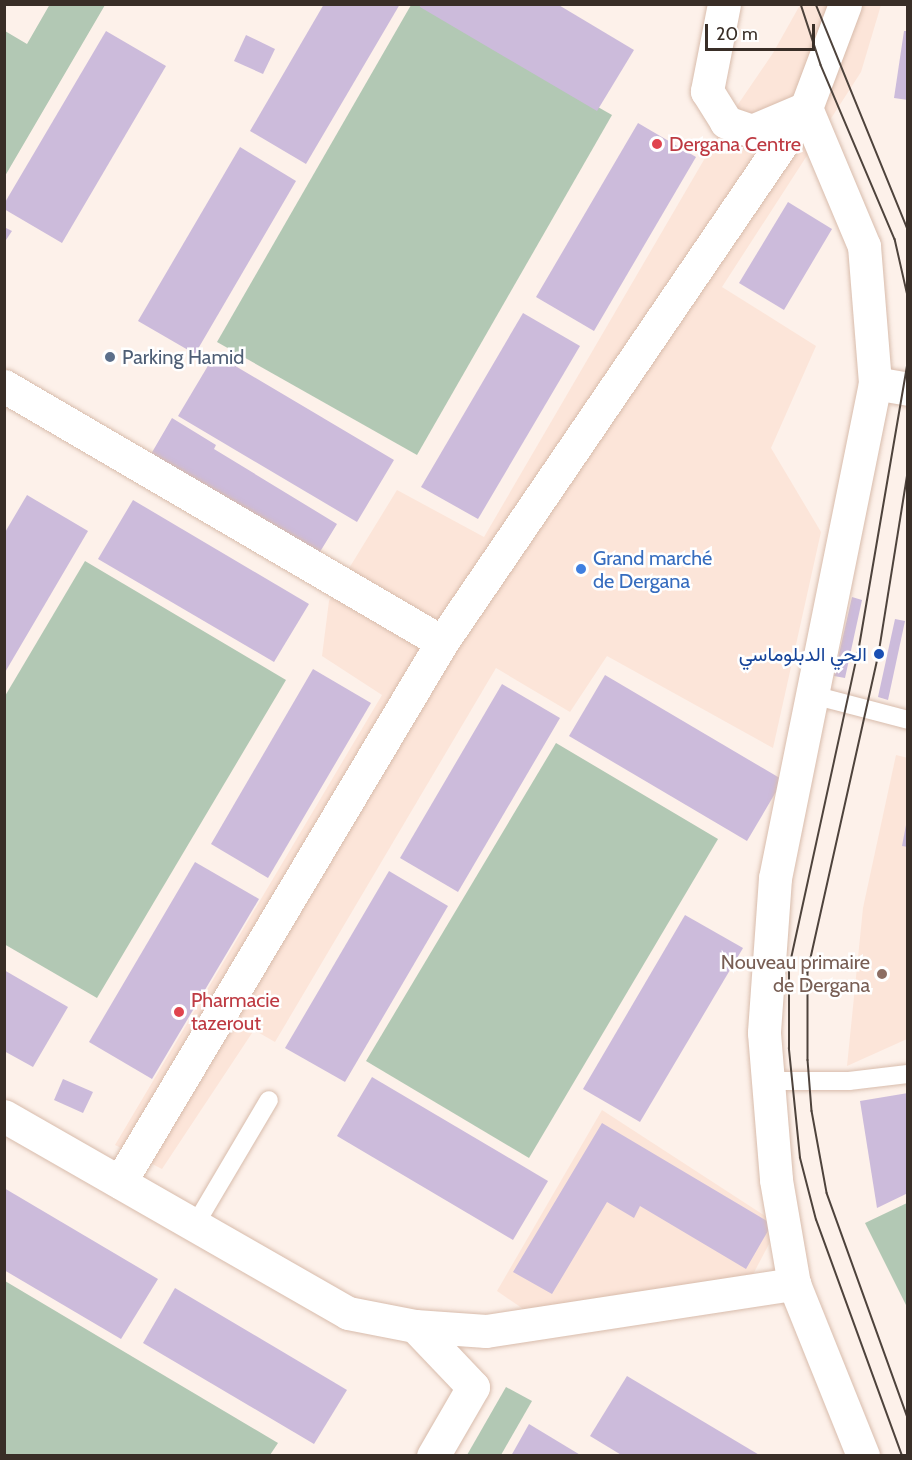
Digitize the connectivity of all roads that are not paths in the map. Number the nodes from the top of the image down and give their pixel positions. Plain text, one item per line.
1 (724, 4) edge
2 (845, 4) edge
3 (806, 108) junction
4 (875, 383) junction
5 (4, 385) edge
6 (38, 387) dead end
7 (908, 388) edge
8 (442, 642) junction
9 (813, 694) junction
10 (908, 720) edge
11 (908, 1074) edge
12 (768, 1082) junction
13 (269, 1100) dead end
14 (4, 1116) edge
15 (120, 1182) junction
16 (195, 1225) junction
17 (794, 1284) junction
18 (415, 1326) junction
19 (433, 1455) edge
20 (863, 1455) edge

1 - 3 street
2 - 3 street
3 - 4 street
3 - 8 street
4 - 7 street
4 - 9 street
5 - 6 street
5 - 8 street
8 - 15 street
9 - 10 lane
9 - 12 street
11 - 12 lane
12 - 17 street
13 - 16 lane
14 - 15 street
15 - 16 street
16 - 18 street
17 - 18 street
17 - 20 street
18 - 19 street

